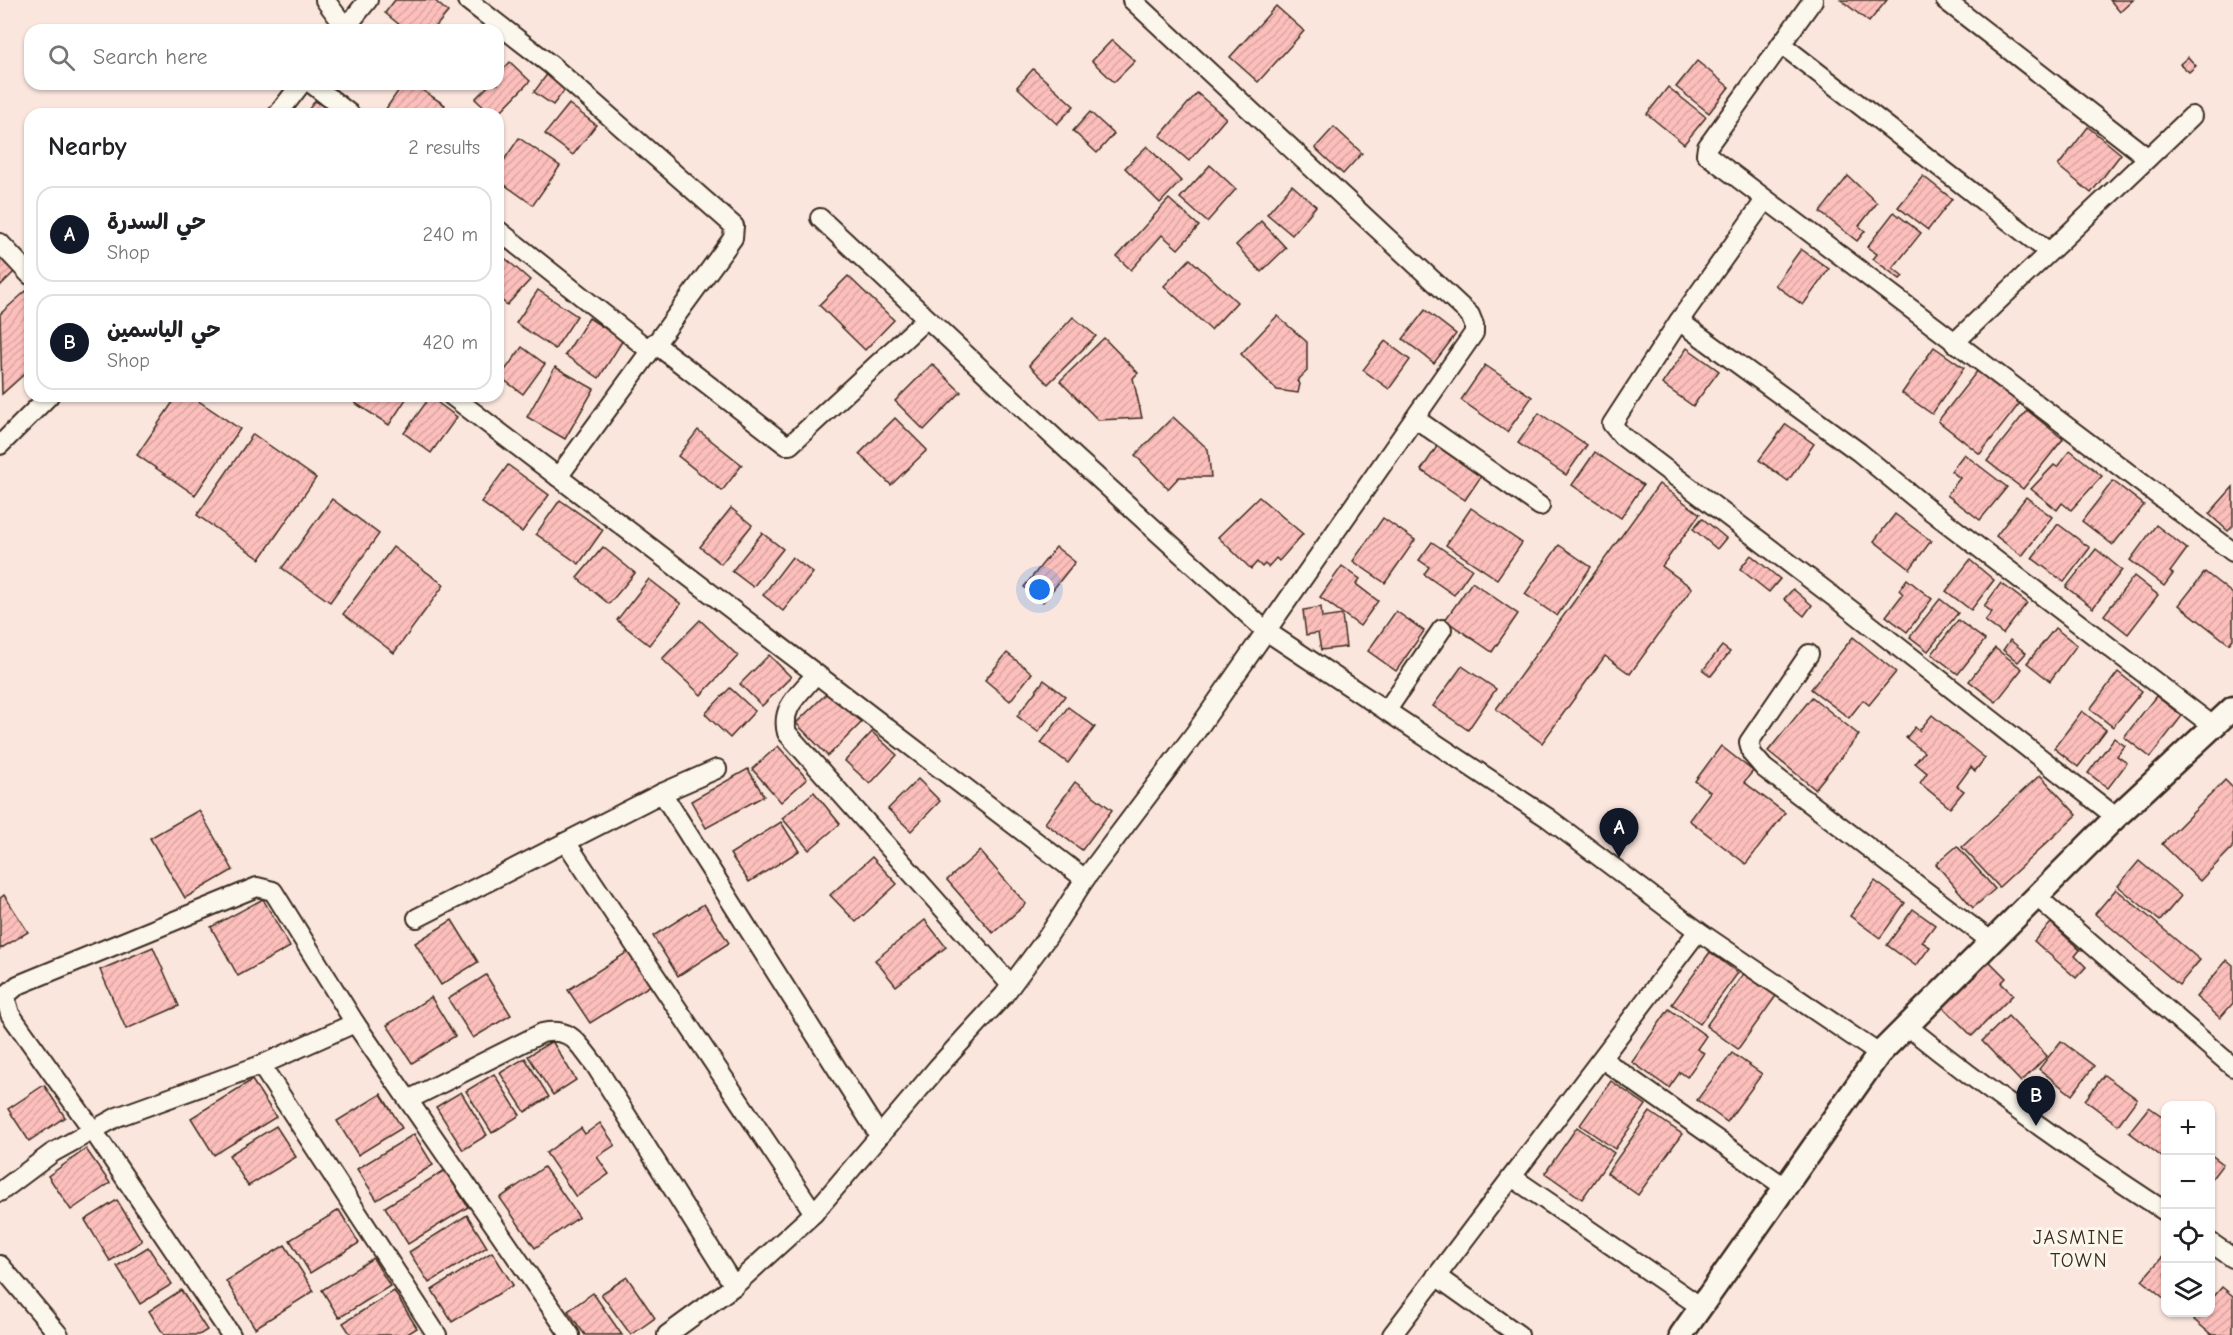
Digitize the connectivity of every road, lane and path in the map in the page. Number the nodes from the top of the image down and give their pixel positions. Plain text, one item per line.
1 (326, 0) edge
2 (368, 0) edge
3 (467, 0) edge
4 (1132, 0) edge
5 (1813, 0) edge
6 (1945, 0) edge
7 (342, 24) edge
8 (349, 24) edge
9 (498, 24) edge
10 (504, 29) edge
11 (1781, 44) junction
12 (297, 90) edge
13 (320, 90) edge
14 (283, 108) edge
15 (342, 108) edge
16 (2192, 116) dead end
17 (2148, 158) junction
18 (1765, 200) junction
19 (820, 218) dead end
20 (504, 235) edge
21 (0, 243) edge
22 (2049, 252) junction
23 (24, 269) edge
24 (926, 319) junction
25 (1679, 321) junction
26 (1954, 342) junction
27 (651, 346) junction
28 (43, 402) edge
29 (460, 402) edge
30 (1416, 419) junction
31 (0, 445) edge
32 (558, 477) junction
33 (1540, 506) dead end
34 (2233, 552) edge
35 (1442, 629) dead end
36 (1266, 631) junction
37 (1809, 654) dead end
38 (816, 674) junction
39 (2233, 708) edge
40 (1387, 710) junction
41 (2213, 726) junction
42 (717, 769) dead end
43 (662, 793) junction
44 (2116, 817) junction
45 (566, 842) junction
46 (1085, 879) junction
47 (2037, 897) junction
48 (417, 918) dead end
49 (1698, 931) junction
50 (1992, 942) junction
51 (1011, 985) junction
52 (355, 1023) junction
53 (1907, 1026) junction
54 (1879, 1054) junction
55 (1602, 1059) junction
56 (261, 1065) junction
57 (2233, 1067) edge
58 (408, 1100) junction
59 (92, 1129) junction
60 (879, 1135) junction
61 (1512, 1177) junction
62 (1786, 1188) junction
63 (0, 1192) edge
64 (2161, 1209) edge
65 (814, 1213) junction
66 (2215, 1245) edge
67 (2233, 1258) edge
68 (0, 1266) edge
69 (1436, 1276) junction
70 (734, 1286) junction
71 (1701, 1307) junction
72 (58, 1335) edge
73 (231, 1335) edge
74 (437, 1335) edge
75 (570, 1335) edge
76 (667, 1335) edge
77 (1392, 1335) edge
78 (1519, 1335) edge
79 (1681, 1335) edge

1 - 7 street
2 - 8 street
3 - 9 street
4 - 30 street
5 - 11 street
6 - 17 street
10 - 27 street
11 - 18 street
11 - 22 street
12 - 14 street
13 - 15 street
16 - 17 street
17 - 22 street
18 - 25 street
18 - 26 street
19 - 24 street
20 - 27 street
21 - 23 street
22 - 26 street
24 - 27 street
24 - 36 street
25 - 41 street
25 - 44 street
26 - 34 street
27 - 32 street
28 - 31 street
29 - 32 street
30 - 33 street
30 - 36 street
32 - 38 street
35 - 40 street
36 - 40 street
36 - 46 street
37 - 50 street
38 - 46 street
38 - 51 street
39 - 41 street
40 - 49 street
41 - 44 street
42 - 43 street
43 - 45 street
43 - 60 street
44 - 47 street
45 - 48 street
45 - 65 street
46 - 51 street
47 - 50 street
47 - 57 street
49 - 54 street
49 - 55 street
50 - 53 street
51 - 60 street
52 - 56 street
52 - 58 street
52 - 59 street
53 - 54 street
53 - 64 street
54 - 62 street
55 - 61 street
55 - 62 street
56 - 59 street
56 - 74 street
58 - 70 street
58 - 75 street
59 - 63 street
59 - 73 street
60 - 65 street
61 - 69 street
61 - 71 street
62 - 71 street
65 - 70 street
66 - 67 street
68 - 72 street
69 - 77 street
69 - 78 street
70 - 76 street
71 - 79 street

